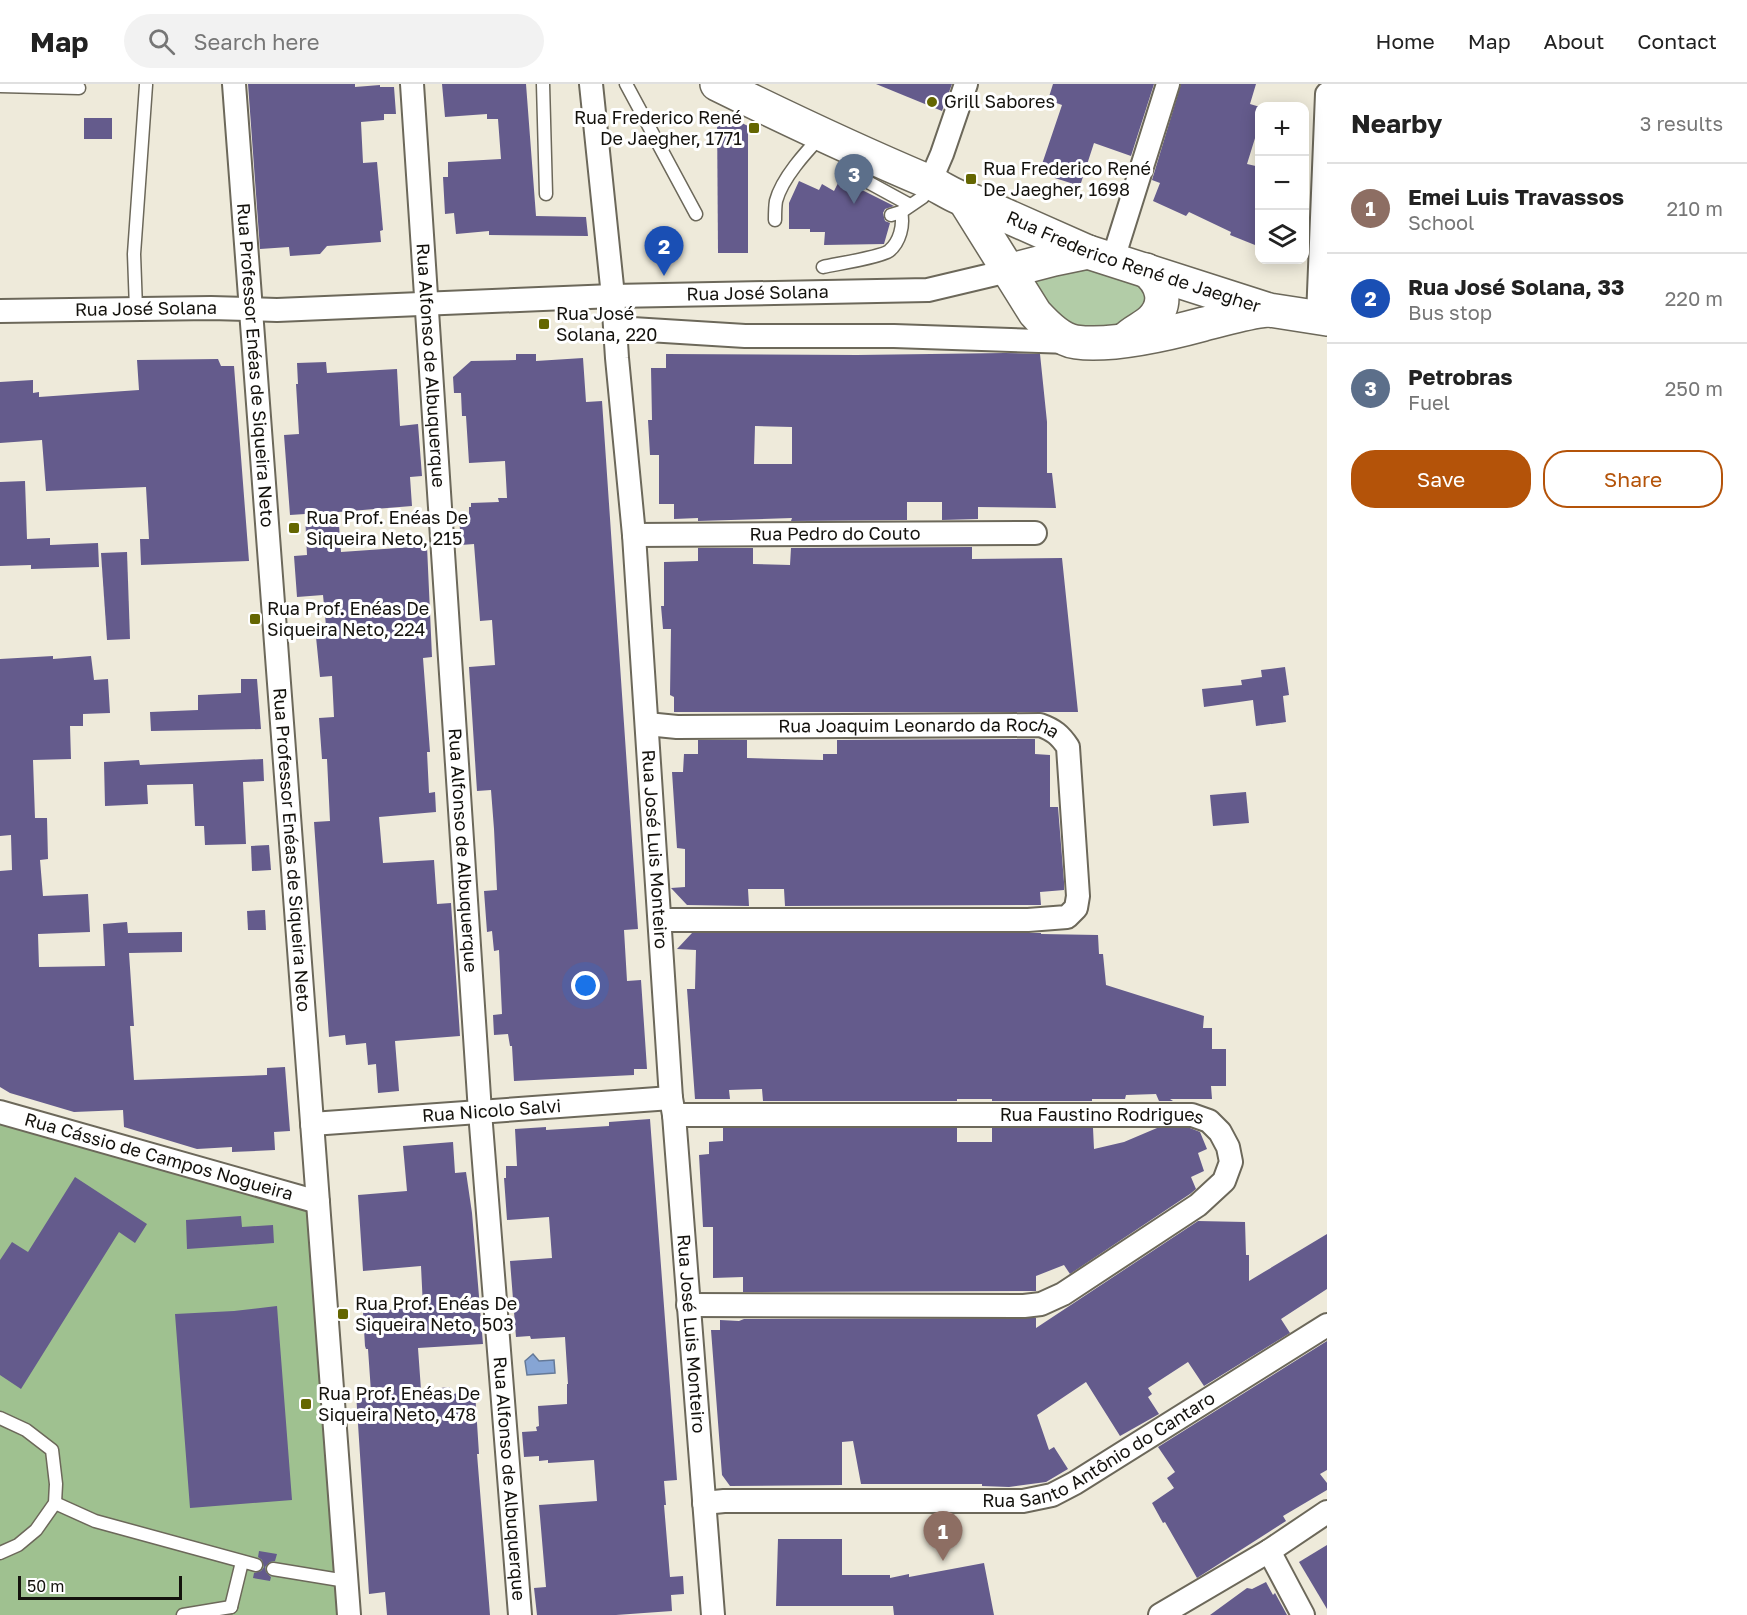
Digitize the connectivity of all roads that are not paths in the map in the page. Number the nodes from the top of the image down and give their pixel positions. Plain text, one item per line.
1 (234, 84) edge
2 (412, 84) edge
3 (543, 84) edge
4 (591, 84) edge
5 (626, 84) edge
6 (717, 84) edge
7 (966, 84) edge
8 (1168, 84) edge
9 (146, 85) edge
10 (0, 86) edge
11 (79, 88) dead end
12 (757, 93) edge
13 (1327, 94) edge
14 (822, 134) junction
15 (546, 194) dead end
16 (965, 201) junction
17 (908, 203) junction
18 (696, 214) dead end
19 (775, 220) dead end
20 (1100, 256) junction
21 (823, 267) dead end
22 (1146, 270) junction
23 (1008, 271) junction
24 (613, 296) junction
25 (427, 304) junction
26 (136, 309) junction
27 (0, 310) edge
28 (252, 310) junction
29 (1269, 310) junction
30 (1323, 318) edge
31 (616, 327) junction
32 (1124, 341) junction
33 (1074, 342) junction
34 (1035, 533) dead end
35 (634, 535) junction
36 (647, 724) junction
37 (660, 920) junction
38 (673, 1106) junction
39 (0, 1112) edge
40 (480, 1113) junction
41 (312, 1124) junction
42 (318, 1202) junction
43 (688, 1305) junction
44 (1327, 1325) edge
45 (0, 1418) edge
46 (55, 1503) junction
47 (704, 1503) junction
48 (1327, 1512) edge
49 (1269, 1551) junction
50 (0, 1553) edge
51 (242, 1562) junction
52 (256, 1565) dead end
53 (273, 1569) dead end
54 (346, 1581) junction
55 (235, 1611) edge
56 (183, 1615) edge
57 (349, 1615) edge
58 (520, 1615) edge
59 (713, 1615) edge
60 (1160, 1615) edge
61 (1304, 1615) edge

1 - 28 street, Rua Professor Enéas de Siqueira Neto
2 - 25 street, Rua Alfonso de Albuquerque
3 - 15 lane
4 - 24 street, Rua José Luis Monteiro
5 - 18 lane
6 - 12 main road, Rua Frederico René de Jaegher
7 - 17 street
8 - 20 street
9 - 26 lane
10 - 11 lane
12 - 14 main road, Rua Frederico René de Jaegher
13 - 30 street
14 - 17 main road, Rua Frederico René de Jaegher
14 - 19 lane
16 - 17 main road, Rua Frederico René de Jaegher
16 - 20 main road, Rua Frederico René de Jaegher
16 - 23 main road, Rua Frederico René de Jaegher
17 - 21 lane
20 - 22 main road, Rua Frederico René de Jaegher
20 - 23 main road
22 - 29 main road, Rua Frederico René de Jaegher
22 - 32 main road
23 - 24 street, Rua José Solana
23 - 33 main road, Rua Frederico René de Jaegher
24 - 25 street, Rua José Solana
24 - 31 street, Rua José Luis Monteiro
25 - 28 street, Rua José Solana
25 - 40 street, Rua Alfonso de Albuquerque
26 - 27 street, Rua José Solana
26 - 28 street, Rua José Solana
28 - 41 street, Rua Professor Enéas de Siqueira Neto
29 - 30 main road, Rua Frederico René de Jaegher
29 - 32 main road, Rua Frederico René de Jaegher
31 - 33 street
31 - 35 street, Rua José Luis Monteiro
32 - 33 main road, Rua Frederico René de Jaegher
34 - 35 street, Rua Pedro do Couto
35 - 36 street, Rua José Luis Monteiro
36 - 37 street, Rua José Luis Monteiro
36 - 37 street, Rua Joaquim Leonardo da Rocha
37 - 38 street, Rua José Luis Monteiro
38 - 40 street, Rua Nicolo Salvi
38 - 43 street, Rua José Luis Monteiro
38 - 43 street, Rua Faustino Rodrigues
39 - 42 street, Rua Cássio de Campos Nogueira
40 - 41 street, Rua Nicolo Salvi
40 - 58 street, Rua Alfonso de Albuquerque
41 - 42 street, Rua Professor Enéas de Siqueira Neto
42 - 54 street, Rua Professor Enéas de Siqueira Neto
43 - 47 street, Rua José Luis Monteiro
44 - 47 street, Rua Santo Antônio do Cantaro
45 - 46 lane
46 - 50 lane
46 - 51 lane
47 - 59 street, Rua José Luis Monteiro
48 - 49 street
49 - 60 street
49 - 61 street
51 - 52 lane
51 - 55 lane
53 - 54 lane
54 - 57 street, Rua Professor Enéas de Siqueira Neto
55 - 56 lane

